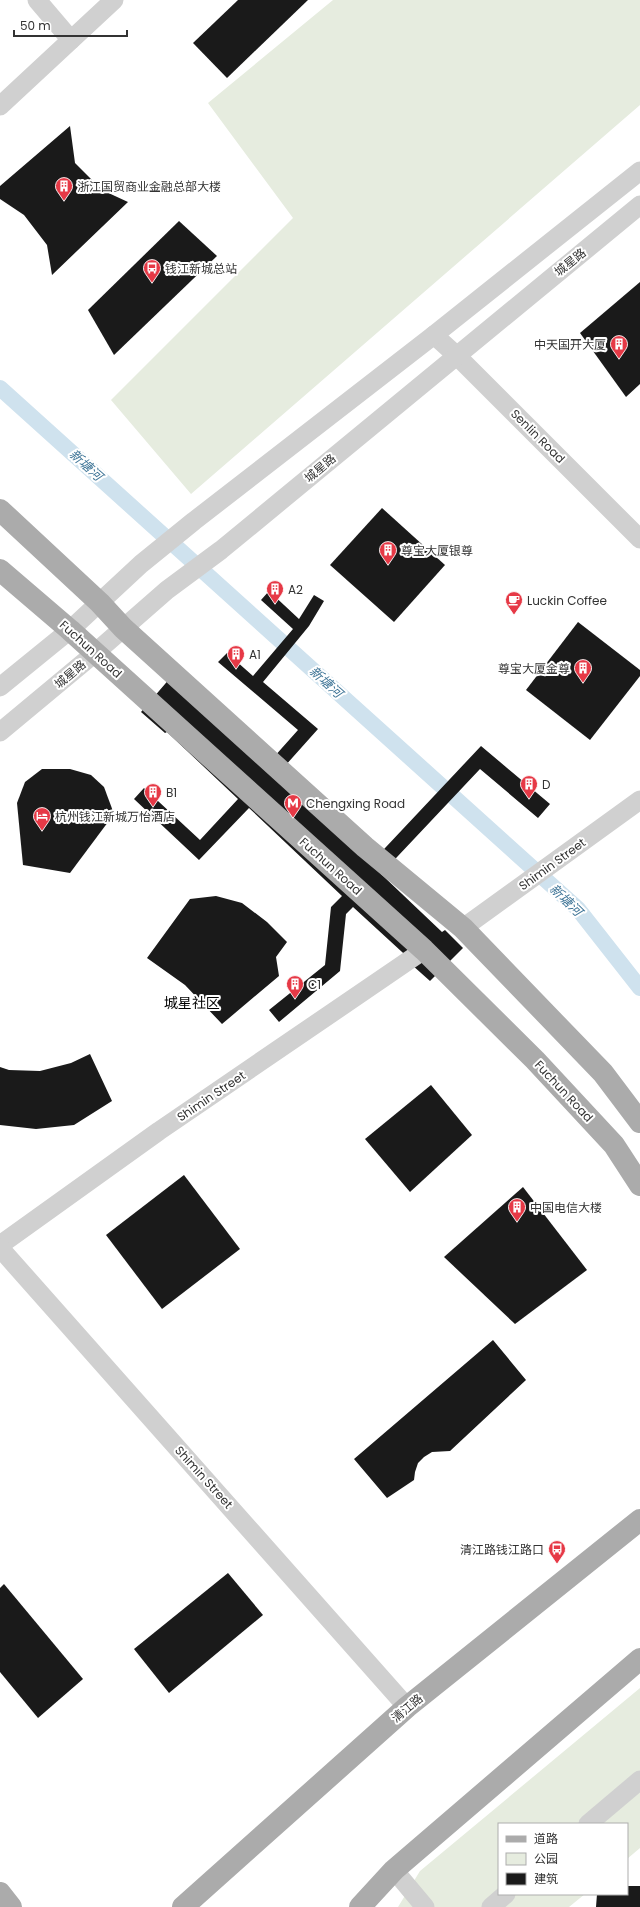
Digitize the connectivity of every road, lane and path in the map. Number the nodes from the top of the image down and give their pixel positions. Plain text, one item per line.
1 (37, 0) edge
2 (114, 0) edge
3 (71, 40) junction
4 (0, 106) edge
5 (640, 171) edge
6 (640, 205) edge
7 (434, 335) junction
8 (456, 355) junction
9 (0, 510) edge
10 (640, 539) edge
11 (0, 570) edge
12 (100, 603) junction
13 (123, 628) junction
14 (70, 630) junction
15 (95, 653) junction
16 (0, 687) edge
17 (0, 732) edge
18 (640, 800) edge
19 (463, 928) junction
20 (424, 950) junction
21 (640, 1122) edge
22 (640, 1184) edge
23 (0, 1246) edge
24 (640, 1520) edge
25 (640, 1660) edge
26 (407, 1706) junction
27 (640, 1780) edge
28 (589, 1823) edge
29 (394, 1870) junction
30 (0, 1893) edge
31 (505, 1895) edge
32 (11, 1907) edge
33 (183, 1907) edge
34 (360, 1907) edge
35 (425, 1907) edge
36 (491, 1907) edge

1 - 3 street
2 - 3 street
3 - 4 street
5 - 7 street
6 - 8 street, 城星路
7 - 8 street, Senlin Road
7 - 12 street
8 - 10 street, Senlin Road
8 - 13 street, 城星路
9 - 12 main road
11 - 14 main road, Fuchun Road
12 - 13 main road
12 - 14 street
13 - 15 street, 城星路
13 - 19 main road
14 - 15 main road, Fuchun Road
14 - 16 street
15 - 17 street, 城星路
15 - 20 main road, Fuchun Road
18 - 19 street, Shimin Street
19 - 21 main road
20 - 22 main road, Fuchun Road
20 - 23 street, Shimin Street
23 - 26 street, Shimin Street
24 - 26 main road, 清江路
25 - 29 main road
26 - 33 main road, 清江路
27 - 28 street
29 - 34 main road
29 - 35 street
30 - 32 main road
31 - 36 street

